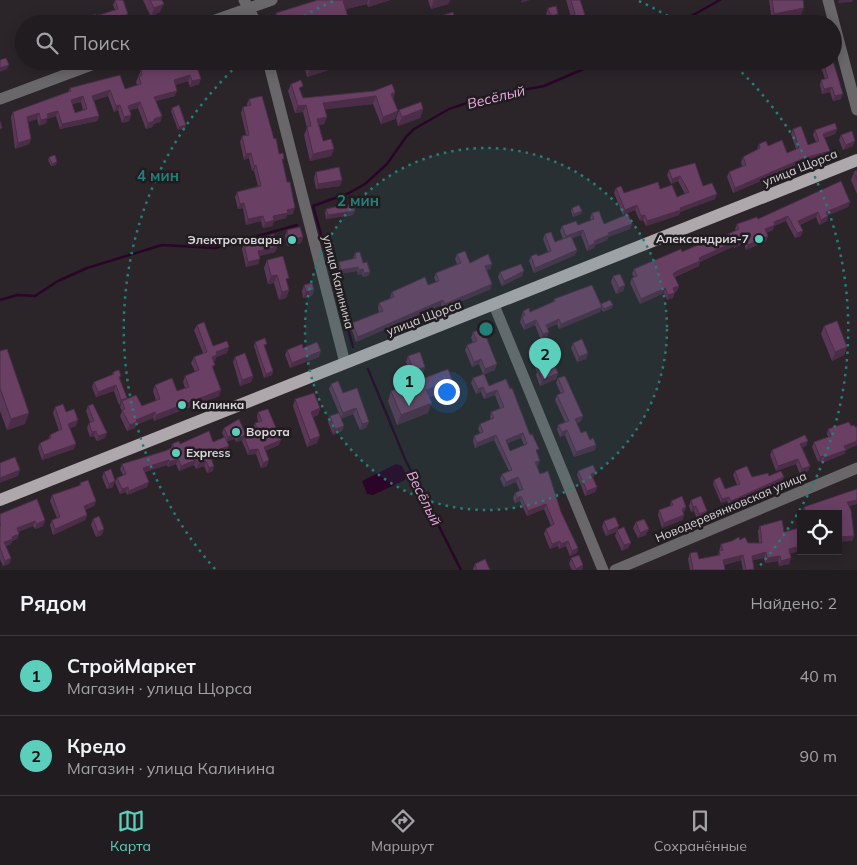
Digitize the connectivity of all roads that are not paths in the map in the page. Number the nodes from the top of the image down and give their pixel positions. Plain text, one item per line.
1 (272, 0) edge
2 (828, 0) edge
3 (246, 4) edge
4 (223, 15) edge
5 (252, 15) edge
6 (832, 15) edge
7 (842, 53) edge
8 (78, 70) edge
9 (270, 70) edge
10 (0, 99) edge
11 (857, 110) edge
12 (857, 160) edge
13 (494, 306) junction
14 (345, 363) junction
15 (857, 468) edge
16 (0, 500) edge
17 (603, 570) edge
18 (615, 570) edge

1 - 3 street
2 - 6 street
3 - 4 street
3 - 5 street
7 - 11 street
8 - 10 street
9 - 14 street, улица Калинина
12 - 13 main road, улица Щорса
13 - 14 main road, улица Щорса
13 - 17 street
14 - 16 main road, улица Щорса
15 - 18 street, Новодеревянковская улица

